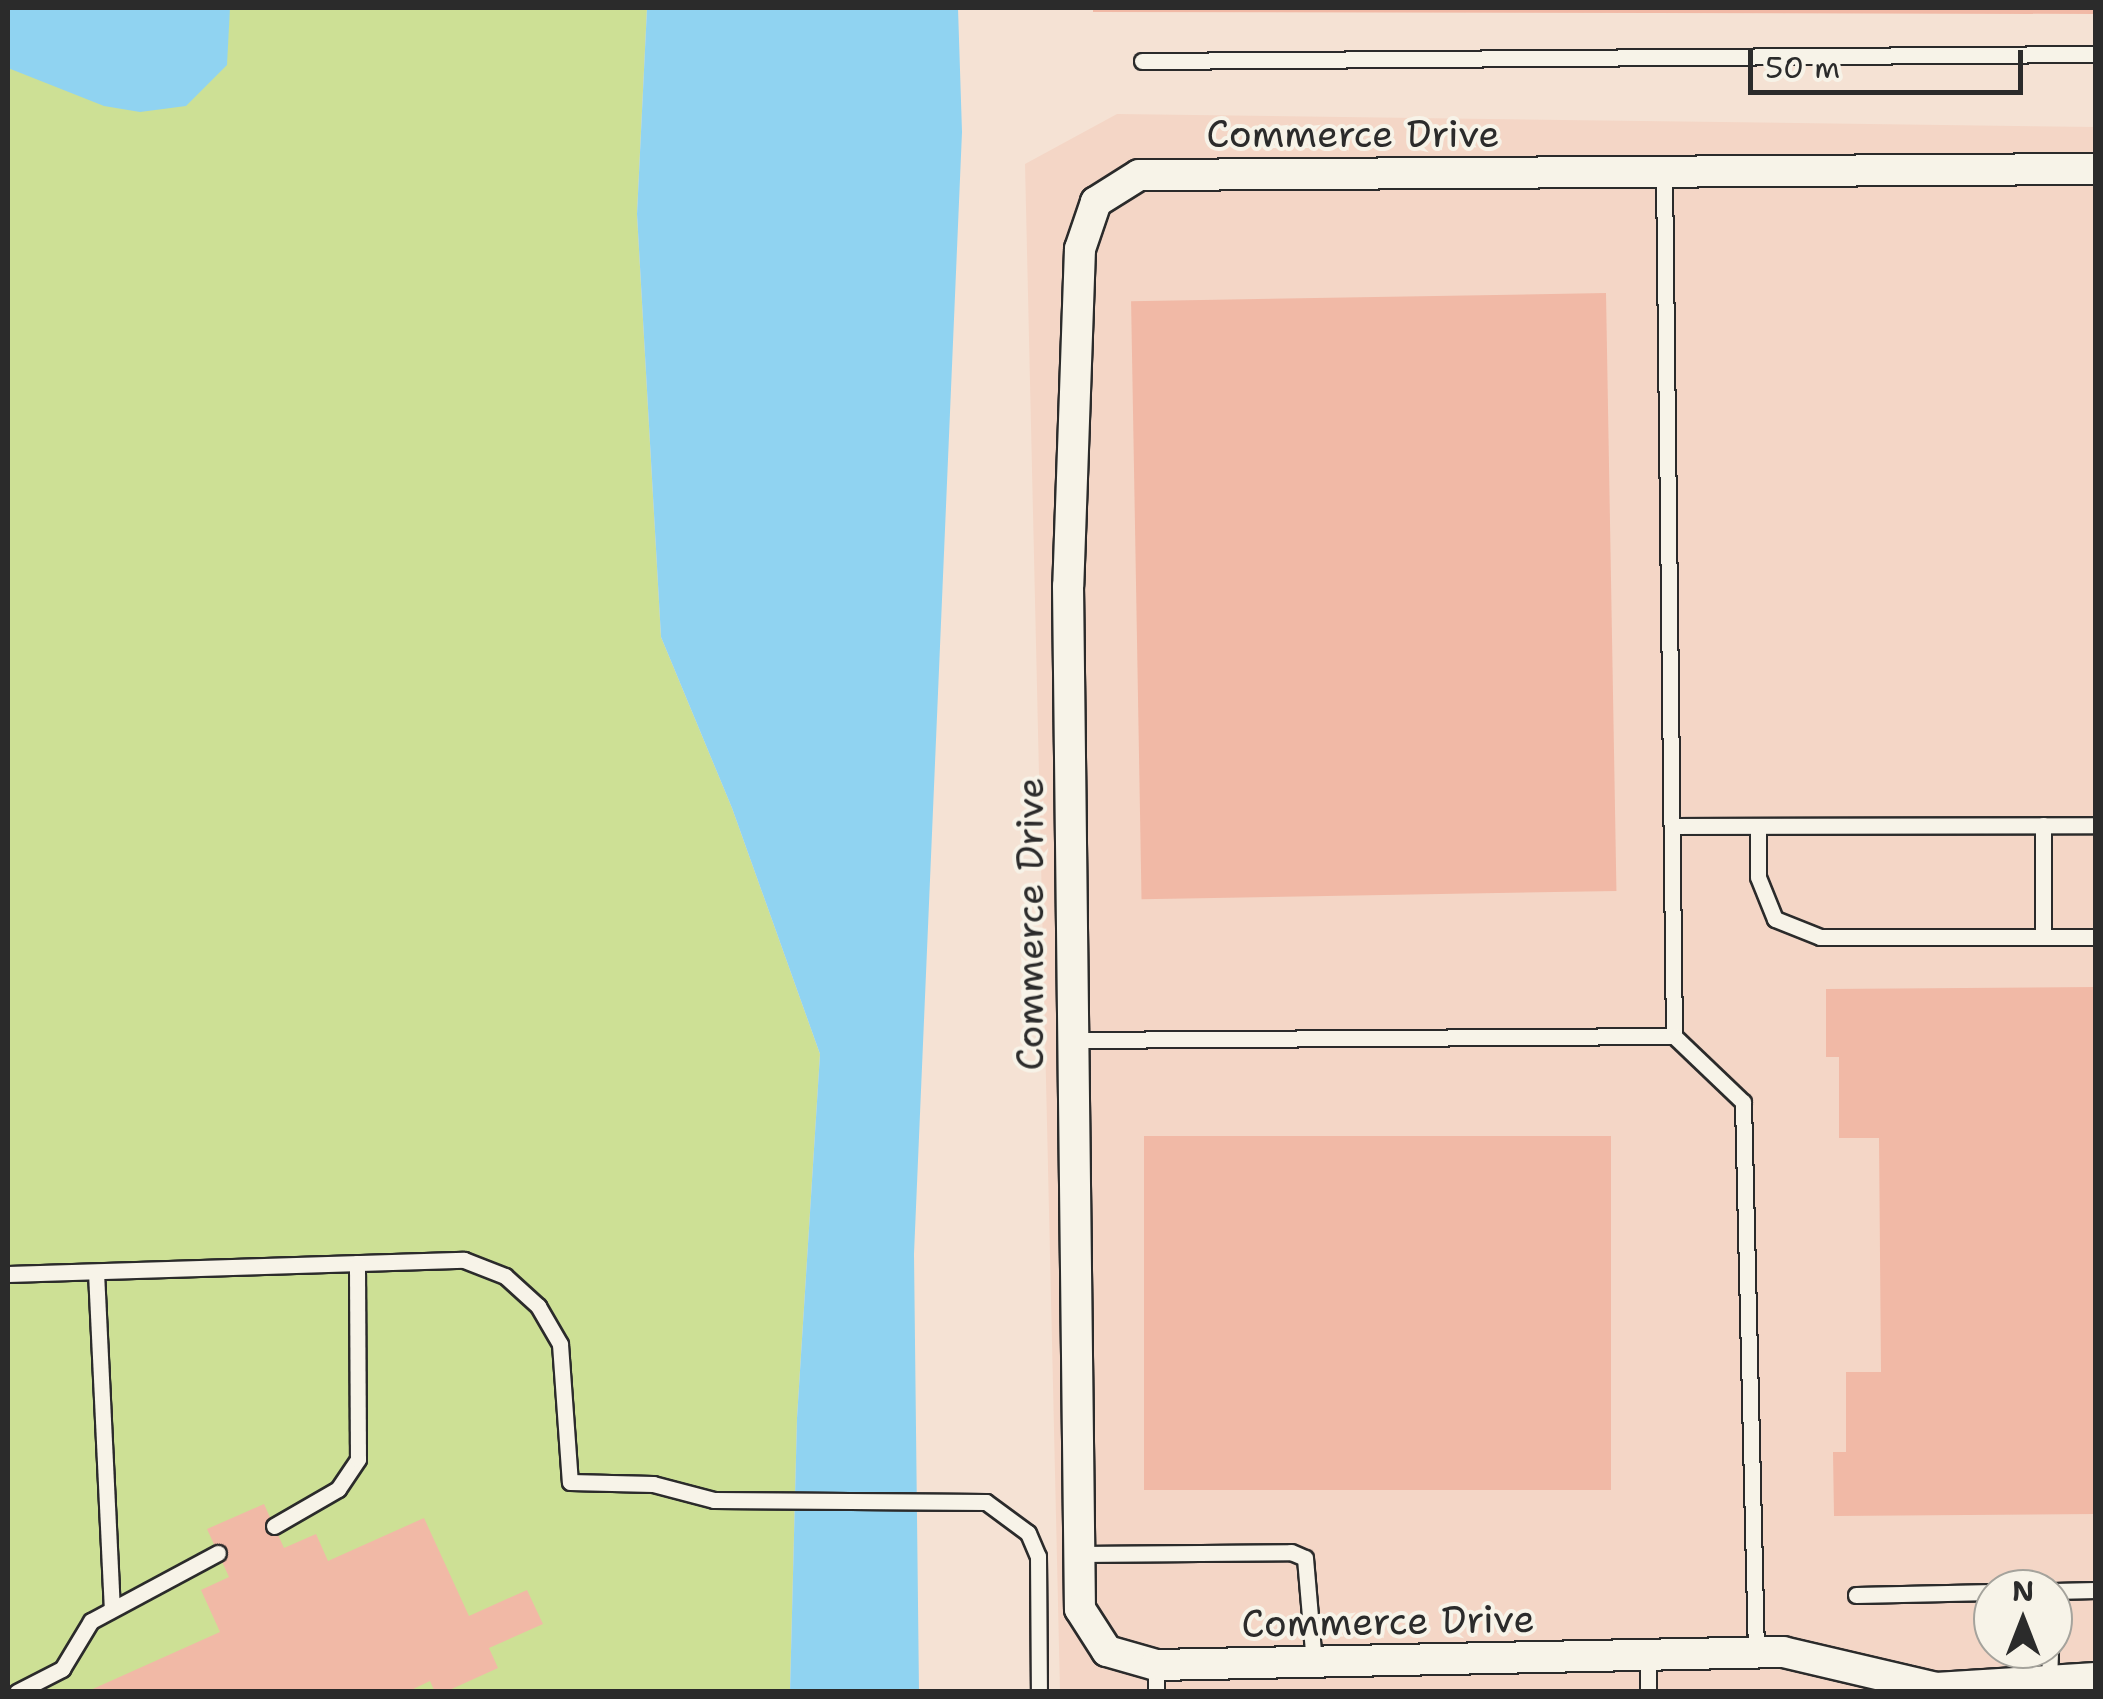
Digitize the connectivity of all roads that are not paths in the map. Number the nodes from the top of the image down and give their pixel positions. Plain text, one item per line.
1 (2096, 54) edge
2 (1142, 61) dead end
3 (2096, 169) edge
4 (1664, 172) junction
5 (2044, 825) junction
6 (2096, 825) edge
7 (1673, 826) junction
8 (1758, 826) junction
9 (2044, 937) junction
10 (2096, 937) edge
11 (1674, 1036) junction
12 (1070, 1040) junction
13 (358, 1263) junction
14 (96, 1272) junction
15 (8, 1274) edge
16 (274, 1526) dead end
17 (218, 1553) dead end
18 (1079, 1554) junction
19 (1973, 1593) edge
20 (1856, 1596) dead end
21 (112, 1606) junction
22 (1756, 1652) junction
23 (1648, 1656) junction
24 (1314, 1662) junction
25 (2049, 1669) edge
26 (1156, 1678) edge
27 (2096, 1678) edge
28 (2049, 1681) junction
29 (16, 1692) edge
30 (1039, 1692) edge
31 (1648, 1692) edge

1 - 2 lane
3 - 4 street, Commerce Drive
4 - 7 lane
4 - 12 street, Commerce Drive
5 - 6 lane
5 - 8 lane
5 - 9 lane
7 - 8 lane
7 - 11 lane
8 - 9 lane
9 - 10 lane
11 - 12 lane
11 - 22 lane
12 - 18 street, Commerce Drive
13 - 14 lane
13 - 16 lane
13 - 30 lane
14 - 15 lane
14 - 21 lane
17 - 21 lane
18 - 24 lane
18 - 26 street, Commerce Drive
19 - 20 lane
21 - 29 lane
22 - 23 street, Commerce Drive
22 - 28 street, Commerce Drive
23 - 24 street, Commerce Drive
23 - 31 lane
24 - 26 street, Commerce Drive
25 - 28 lane
27 - 28 street, Commerce Drive

